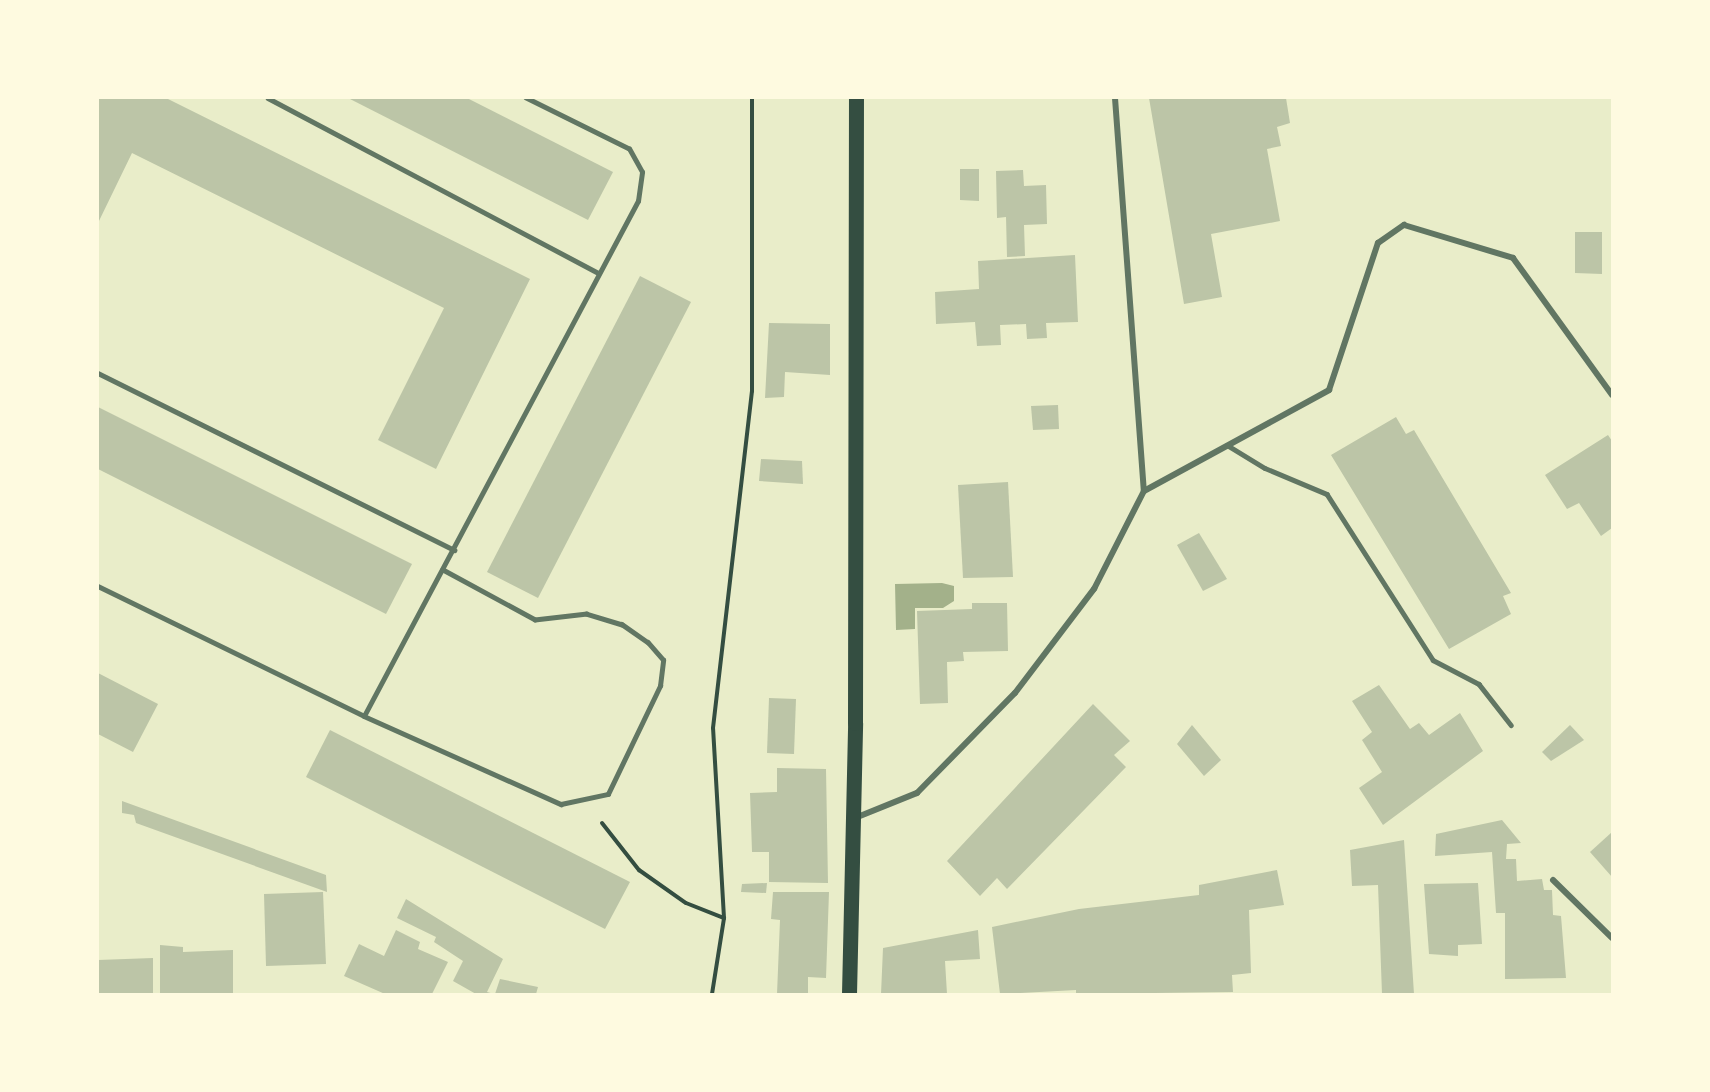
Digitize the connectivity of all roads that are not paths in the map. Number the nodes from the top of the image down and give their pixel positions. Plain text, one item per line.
1 (268, 98) edge
2 (526, 98) edge
3 (856, 98) edge
4 (1115, 98) edge
5 (599, 273) junction
6 (98, 373) edge
7 (1612, 395) edge
8 (1227, 445) junction
9 (1144, 491) junction
10 (454, 550) junction
11 (443, 570) junction
12 (98, 586) edge
13 (364, 716) junction
14 (1511, 724) dead end
15 (854, 818) junction
16 (1553, 880) dead end
17 (1612, 938) edge
18 (849, 994) edge

1 - 5 lane
2 - 5 lane
3 - 15 main road
4 - 9 street
5 - 10 lane
6 - 10 lane
7 - 8 street
8 - 9 street
8 - 14 lane
9 - 15 street
10 - 11 lane
11 - 13 lane
11 - 13 lane
12 - 13 lane
15 - 18 main road
16 - 17 street

